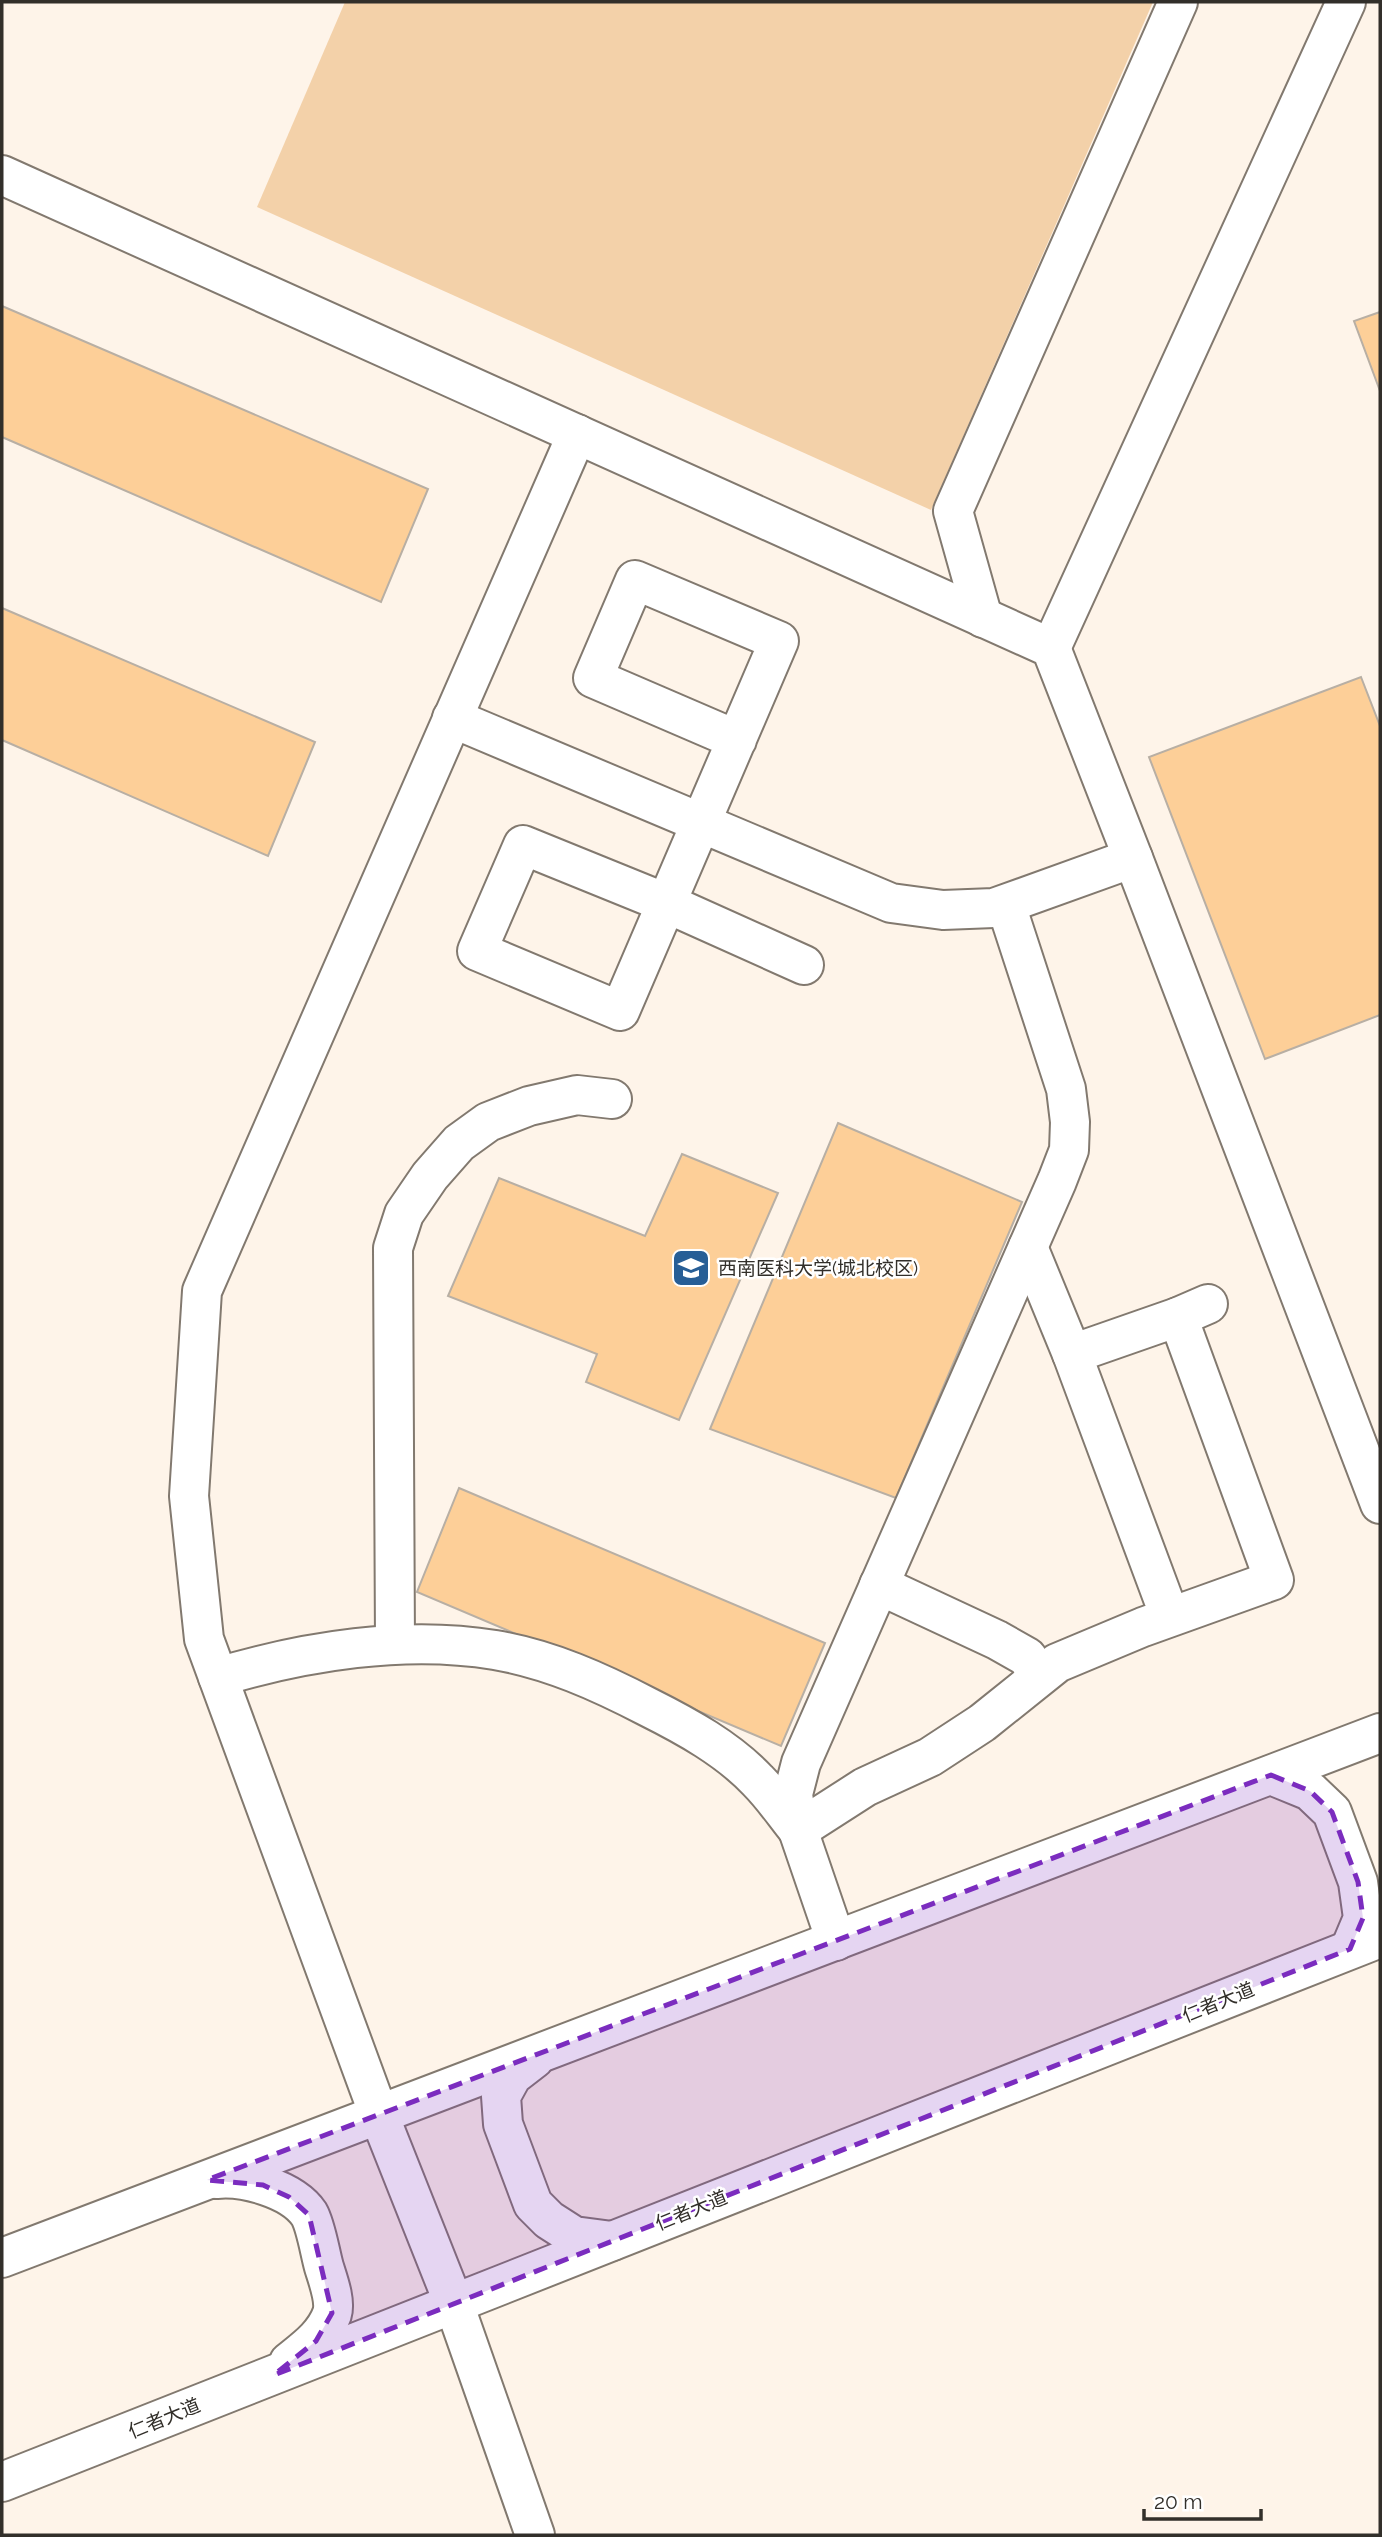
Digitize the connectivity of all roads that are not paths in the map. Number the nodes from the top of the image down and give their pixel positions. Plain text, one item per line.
1 (1178, 2) edge
2 (1346, 2) edge
3 (2, 176) edge
4 (577, 434) junction
5 (983, 618) junction
6 (1051, 648) junction
7 (452, 718) junction
8 (737, 740) junction
9 (701, 823) junction
10 (1133, 858) junction
11 (666, 903) junction
12 (1006, 905) junction
13 (804, 964) dead end
14 (612, 1099) dead end
15 (1028, 1247) junction
16 (1072, 1353) junction
17 (1380, 1504) edge
18 (879, 1585) junction
19 (1170, 1617) junction
20 (396, 1644) junction
21 (1040, 1676) junction
22 (218, 1677) junction
23 (1380, 1733) edge
24 (1271, 1775) junction
25 (798, 1830) junction
26 (836, 1941) junction
27 (1365, 1943) edge
28 (561, 2045) junction
29 (379, 2115) junction
30 (207, 2180) junction
31 (612, 2241) junction
32 (2, 2258) edge
33 (454, 2304) junction
34 (274, 2375) junction
35 (2, 2482) edge
36 (535, 2535) edge

1 - 5 street
2 - 6 street
3 - 4 street
4 - 5 street
4 - 7 street
5 - 6 street
6 - 10 street
7 - 9 street
7 - 22 street
8 - 8 street
8 - 9 street
9 - 11 street
9 - 12 street
10 - 12 street
10 - 17 street
11 - 11 street
11 - 13 street
12 - 15 street
14 - 20 street
15 - 16 street
15 - 18 street
16 - 19 street
16 - 19 street
18 - 21 street
18 - 25 street
19 - 21 street
20 - 22 street
20 - 25 street
21 - 25 street
22 - 29 street
23 - 24 street
24 - 26 street
24 - 27 street
25 - 26 street
26 - 28 street
27 - 31 street, 仁者大道
28 - 29 street
28 - 31 street
29 - 30 street
29 - 33 street
30 - 32 street
30 - 34 street
31 - 33 street, 仁者大道
33 - 34 street, 仁者大道
33 - 36 street
34 - 35 street, 仁者大道

